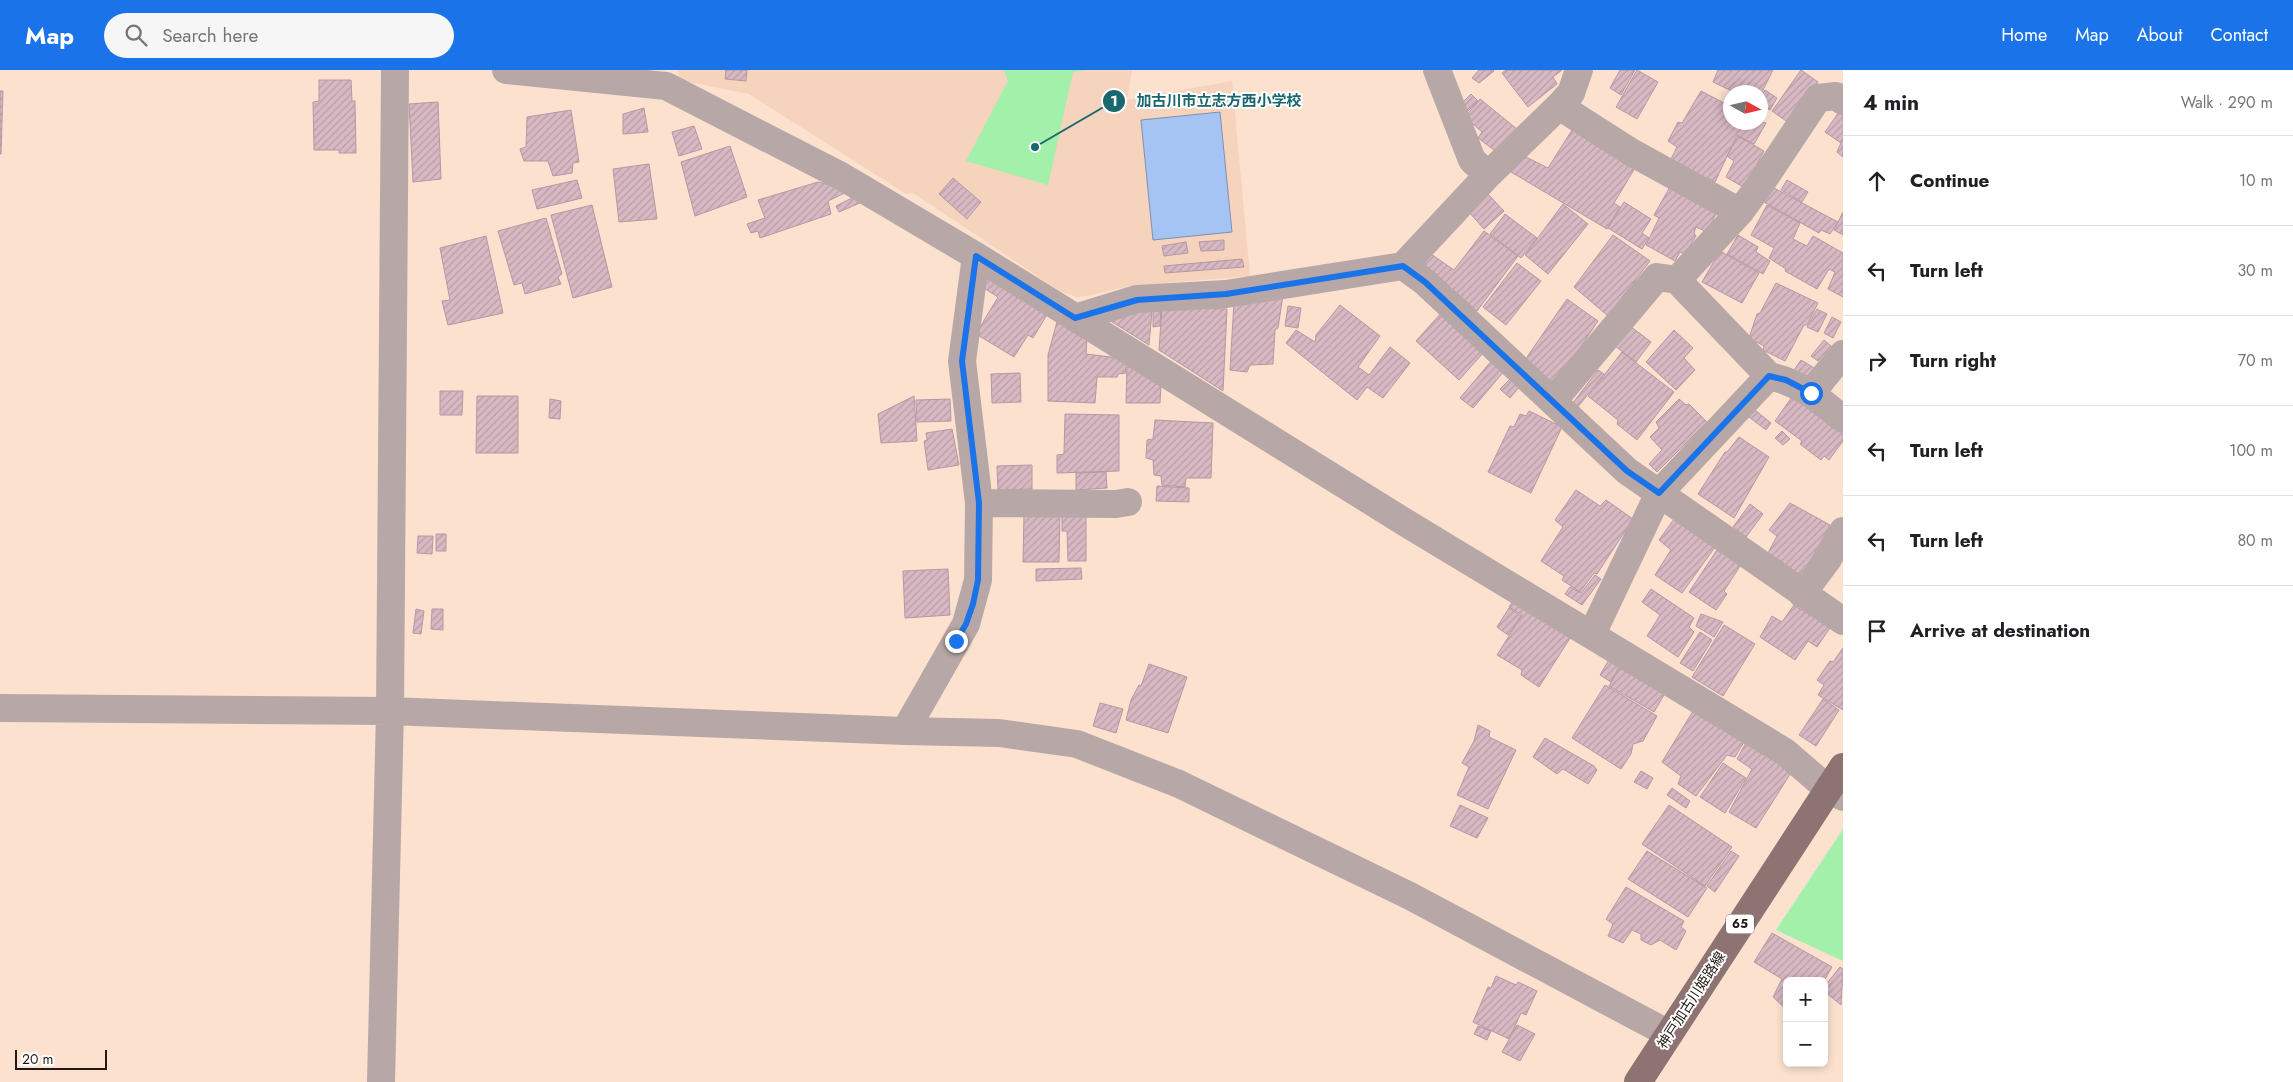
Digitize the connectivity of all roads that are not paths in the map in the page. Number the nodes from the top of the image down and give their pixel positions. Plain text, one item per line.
1 (395, 70) edge
2 (506, 70) edge
3 (1437, 70) edge
4 (1579, 70) edge
5 (1843, 101) edge
6 (1559, 106) junction
7 (1488, 175) junction
8 (1740, 212) junction
9 (976, 256) junction
10 (1403, 266) junction
11 (1676, 280) junction
12 (1075, 318) junction
13 (1843, 354) edge
14 (1769, 376) junction
15 (1811, 393) junction
16 (1553, 401) junction
17 (1843, 419) edge
18 (1659, 493) junction
19 (1128, 502) dead end
20 (979, 503) junction
21 (1843, 531) edge
22 (1802, 594) junction
23 (1843, 621) edge
24 (1592, 634) junction
25 (0, 708) edge
26 (390, 710) junction
27 (905, 731) junction
28 (1843, 767) edge
29 (1835, 793) edge
30 (1669, 1034) junction
31 (381, 1082) edge
32 (1638, 1082) edge

1 - 26 street
2 - 9 street
3 - 7 street
4 - 6 street
5 - 8 street
6 - 7 street
6 - 8 street
7 - 10 street
8 - 11 street
9 - 12 street
9 - 20 street
10 - 12 street
10 - 16 street
11 - 14 street
11 - 16 street
12 - 24 street
13 - 15 street
14 - 15 street
14 - 18 street
15 - 17 street
16 - 18 street
18 - 22 street
18 - 24 street
19 - 20 street
20 - 27 street
21 - 22 street
22 - 23 street
24 - 29 street
25 - 26 street
26 - 27 street
26 - 31 street
27 - 30 street
28 - 29 main road, 神戸加古川姫路線 / 65
29 - 30 main road, 神戸加古川姫路線 / 65
30 - 32 main road, 神戸加古川姫路線 / 65

